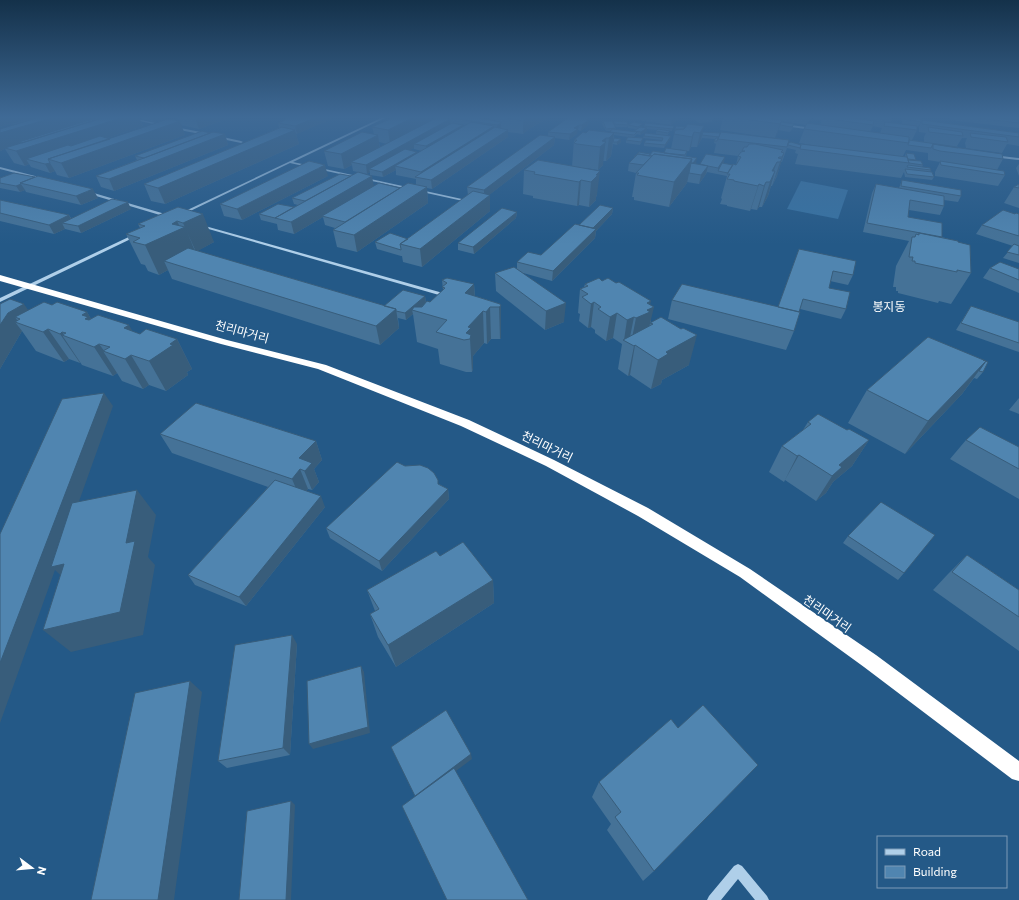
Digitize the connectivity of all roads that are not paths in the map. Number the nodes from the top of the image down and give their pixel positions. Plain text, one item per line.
1 (293, 160) edge
2 (289, 162) junction
3 (0, 168) edge
4 (45, 180) edge
5 (82, 190) edge
6 (474, 202) edge
7 (173, 217) junction
8 (166, 221) edge
9 (196, 224) dead end
10 (138, 234) edge
11 (0, 278) edge
12 (27, 287) junction
13 (456, 299) edge
14 (0, 300) edge
15 (1019, 772) edge
16 (713, 900) edge
17 (763, 900) edge

1 - 2 street
2 - 6 street
2 - 7 street
3 - 4 street
5 - 7 street
7 - 8 street
9 - 13 street
10 - 12 street
11 - 12 highway, 천리마거리
12 - 14 street
12 - 15 highway, 천리마거리
16 - 17 street

